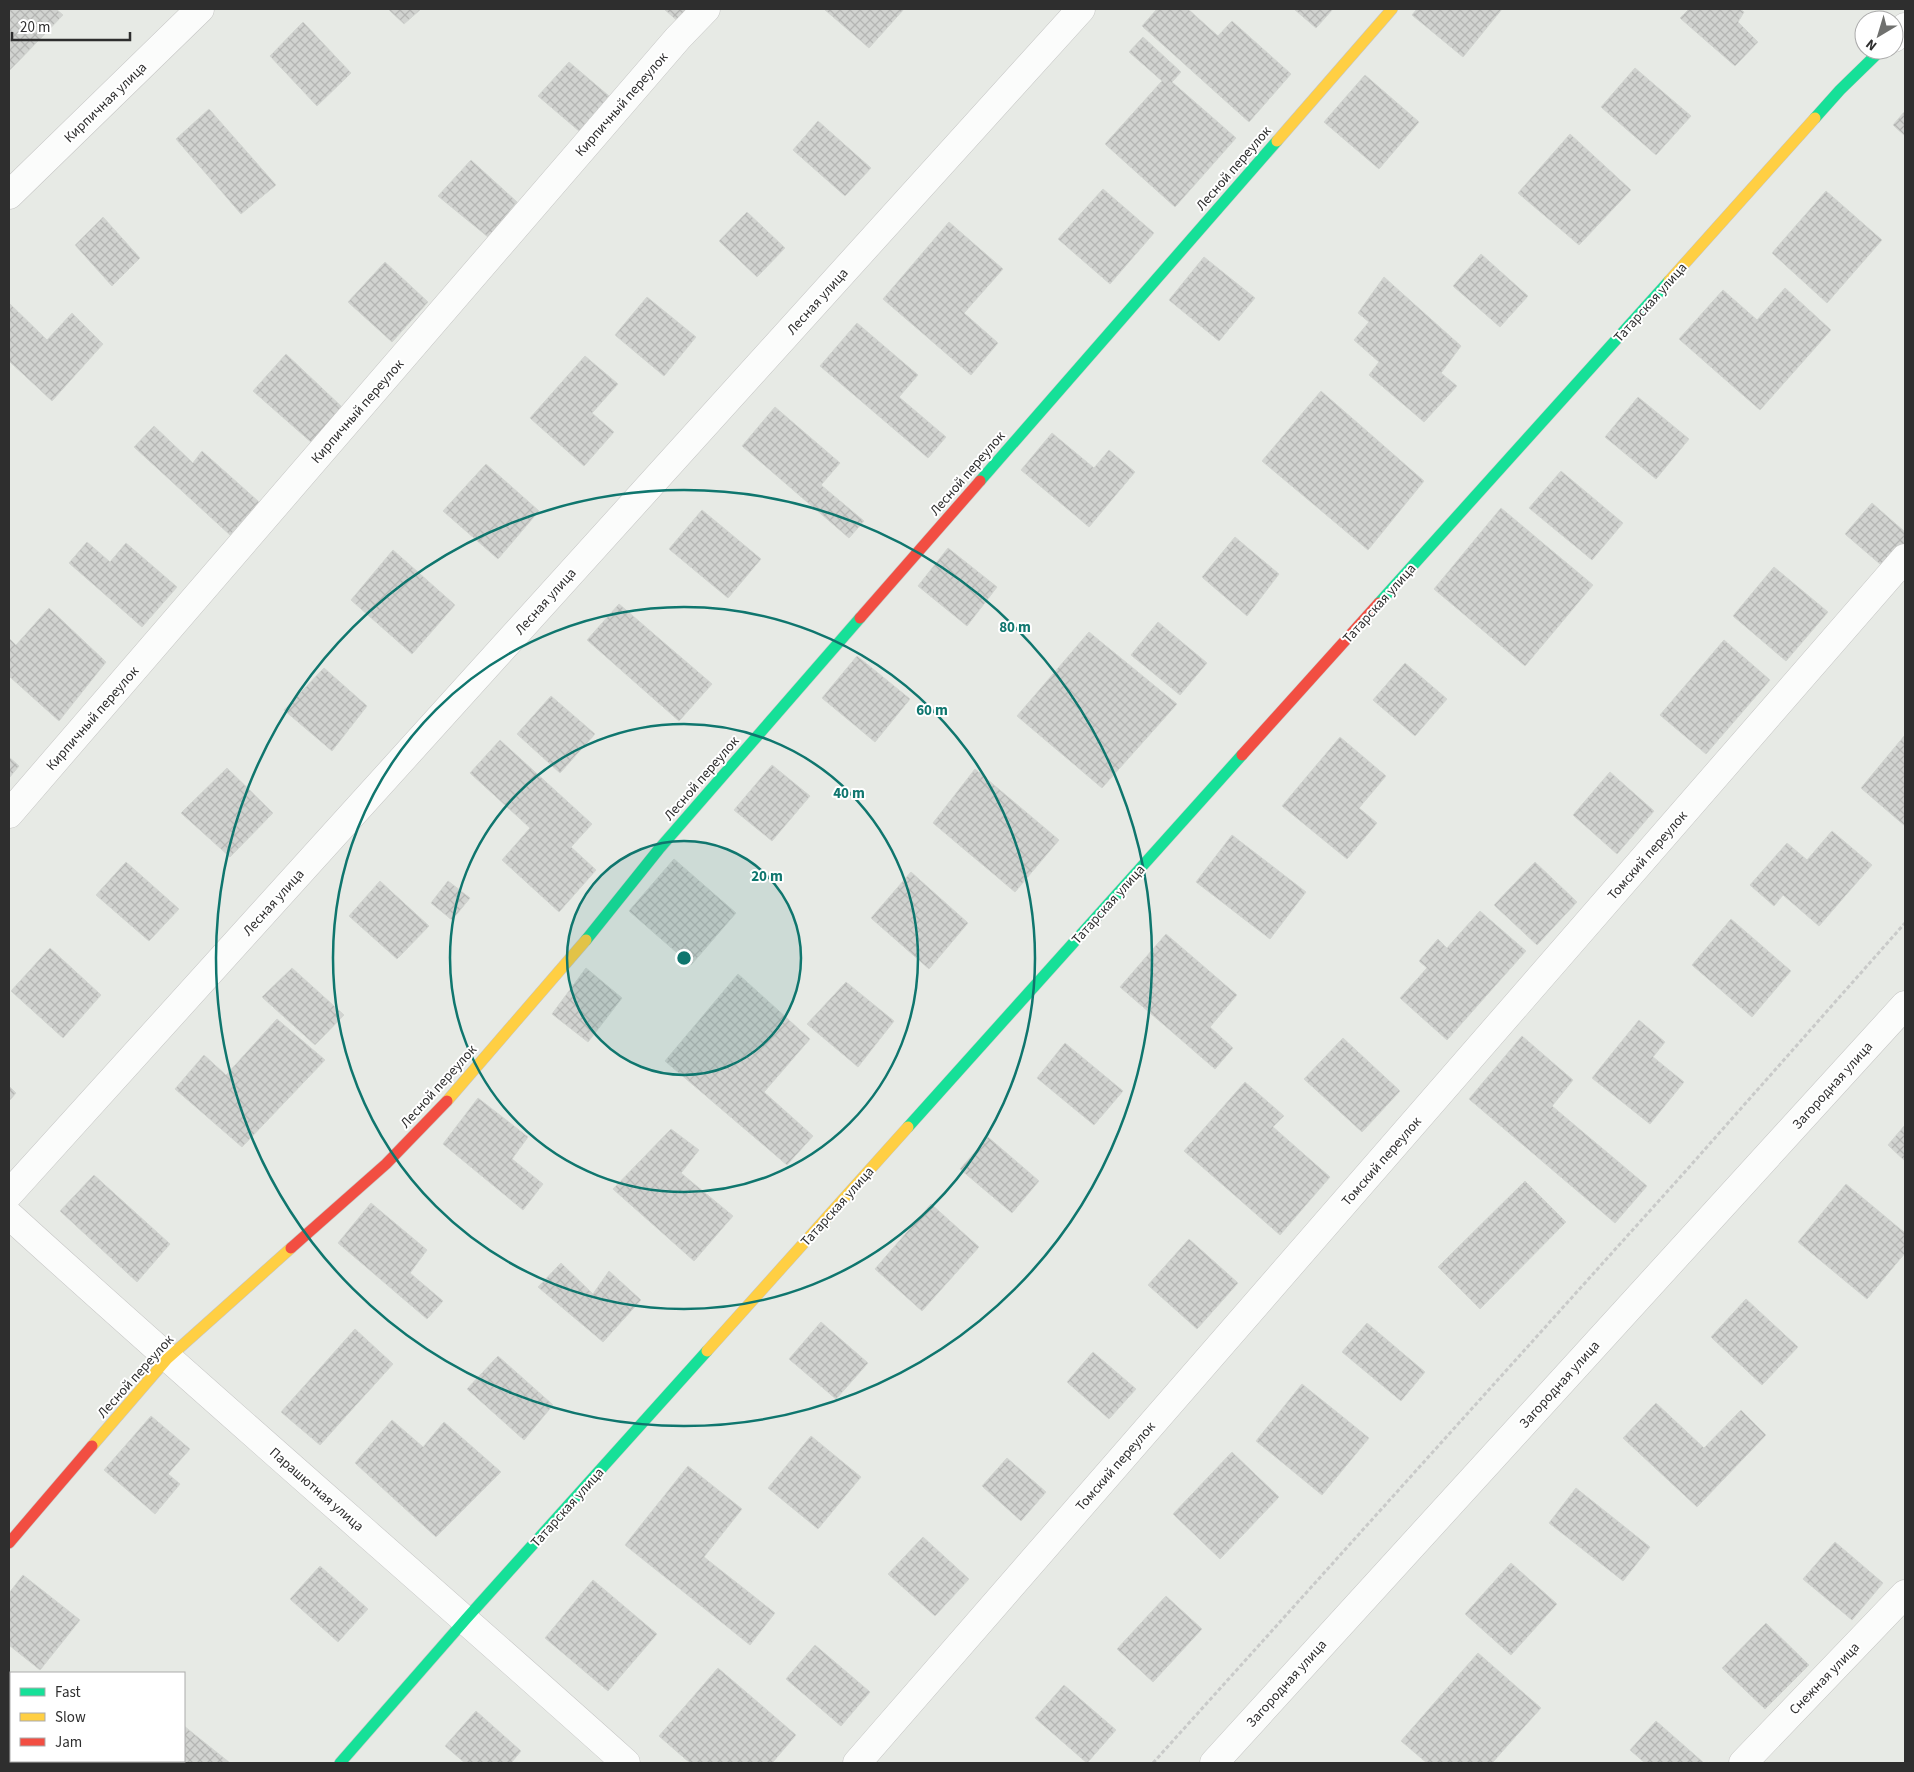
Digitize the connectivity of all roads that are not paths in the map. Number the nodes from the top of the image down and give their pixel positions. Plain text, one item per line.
1 (200, 9) edge
2 (706, 9) edge
3 (1081, 9) edge
4 (1392, 9) edge
5 (1872, 60) edge
6 (9, 195) edge
7 (1905, 558) edge
8 (9, 814) edge
9 (1905, 1005) edge
10 (9, 1194) edge
11 (9, 1215) edge
12 (167, 1359) junction
13 (9, 1543) edge
14 (1905, 1594) edge
15 (466, 1619) junction
16 (340, 1763) edge
17 (626, 1763) edge
18 (857, 1763) edge
19 (1214, 1763) edge
20 (1743, 1763) edge

1 - 6 street, Кирпичная улица
2 - 8 street, Кирпичный переулок
3 - 10 street, Лесная улица
4 - 12 street, Лесной переулок
5 - 15 street, Татарская улица
7 - 18 street, Томский переулок
9 - 19 street, Загородная улица
11 - 12 street, Парашютная улица
12 - 13 street, Лесной переулок
12 - 15 street, Парашютная улица
14 - 20 street, Снежная улица
15 - 16 street, Татарская улица
15 - 17 street, Парашютная улица

